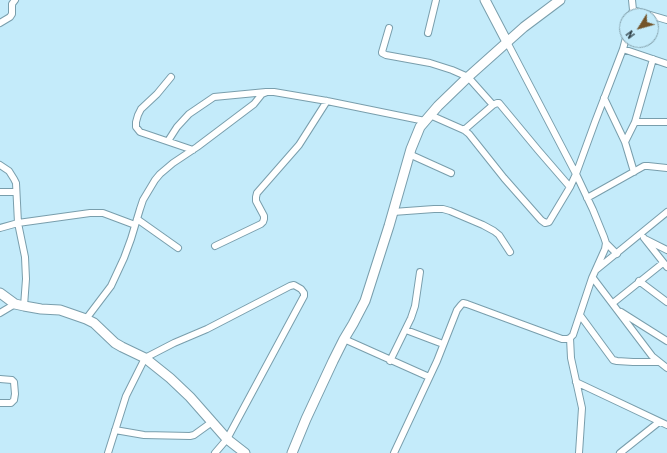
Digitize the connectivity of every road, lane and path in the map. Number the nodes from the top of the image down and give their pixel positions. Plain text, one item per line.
1 (15, 0) edge
2 (436, 0) edge
3 (485, 0) edge
4 (558, 1) edge
5 (0, 23) edge
6 (389, 28) dead end
7 (428, 33) dead end
8 (507, 42) junction
9 (623, 49) joint
10 (653, 59) junction
11 (667, 64) edge
12 (171, 77) dead end
13 (468, 77) junction
14 (267, 92) junction
15 (604, 98) junction
16 (327, 101) junction
17 (493, 105) junction
18 (427, 118) junction
19 (634, 122) junction
20 (667, 122) edge
21 (464, 130) junction
22 (168, 141) junction
23 (625, 142) junction
24 (193, 150) junction
25 (409, 154) junction
26 (0, 165) edge
27 (667, 168) edge
28 (634, 172) junction
29 (451, 173) dead end
30 (576, 174) junction
31 (570, 187) junction
32 (0, 192) edge
33 (16, 192) junction
34 (587, 198) junction
35 (393, 212) junction
36 (666, 214) edge
37 (136, 222) junction
38 (18, 223) junction
39 (0, 228) edge
40 (641, 236) junction
41 (606, 243) junction
42 (215, 246) dead end
43 (178, 248) dead end
44 (667, 250) edge
45 (510, 252) dead end
46 (617, 254) junction
47 (665, 265) edge
48 (595, 271) junction
49 (420, 272) dead end
50 (593, 278) junction
51 (639, 282) junction
52 (0, 293) edge
53 (667, 302) edge
54 (15, 304) junction
55 (24, 306) junction
56 (615, 306) junction
57 (0, 313) edge
58 (580, 315) junction
59 (86, 319) junction
60 (406, 330) junction
61 (570, 338) junction
62 (344, 339) junction
63 (667, 341) edge
64 (443, 344) junction
65 (145, 358) junction
66 (390, 360) junction
67 (659, 362) junction
68 (667, 368) edge
69 (429, 377) junction
70 (0, 379) edge
71 (576, 382) junction
72 (0, 403) edge
73 (212, 422) junction
74 (659, 422) junction
75 (667, 425) edge
76 (115, 430) junction
77 (227, 439) junction
78 (108, 453) edge
79 (215, 453) edge
80 (245, 453) edge
81 (292, 453) edge
82 (394, 453) edge
83 (580, 453) edge
84 (620, 453) edge

1 - 5 street
2 - 7 street
3 - 8 main road
4 - 8 main road
6 - 13 street
8 - 13 main road
8 - 30 street
9 - 10 street
9 - 15 street
10 - 11 street
10 - 19 street
12 - 22 street
13 - 17 street
13 - 18 main road
14 - 16 street
14 - 22 street
14 - 24 street
15 - 23 street
15 - 30 street
16 - 18 street
16 - 42 street
17 - 21 street
17 - 31 street
18 - 21 street
18 - 25 main road
19 - 20 street
19 - 23 street
21 - 31 street
22 - 24 street
23 - 28 street
24 - 37 street
25 - 29 street
25 - 35 main road
26 - 33 street
27 - 28 street
28 - 34 street
30 - 31 street
30 - 34 street
32 - 33 street
33 - 38 street
34 - 41 street
35 - 45 street
35 - 62 main road
36 - 40 street
37 - 38 street
37 - 43 street
37 - 59 street
38 - 39 street
38 - 55 street
40 - 44 street
40 - 46 street
40 - 47 street
41 - 46 street
41 - 48 street
46 - 48 street
47 - 51 street
48 - 50 street
49 - 60 street
50 - 56 street
50 - 58 street
51 - 53 street
51 - 56 street
52 - 54 main road
54 - 55 main road
54 - 57 street
55 - 59 main road
56 - 63 street
56 - 67 street
58 - 61 street
58 - 67 street
59 - 65 main road
60 - 64 street
60 - 66 street
61 - 64 street
61 - 71 street
62 - 66 street
62 - 81 main road
64 - 69 street
65 - 73 main road
65 - 76 street
65 - 77 street
66 - 69 street
67 - 68 street
69 - 82 street
70 - 72 street
71 - 74 street
71 - 83 street
73 - 76 street
73 - 77 main road
74 - 75 street
74 - 84 street
76 - 78 street
77 - 79 street
77 - 80 main road

